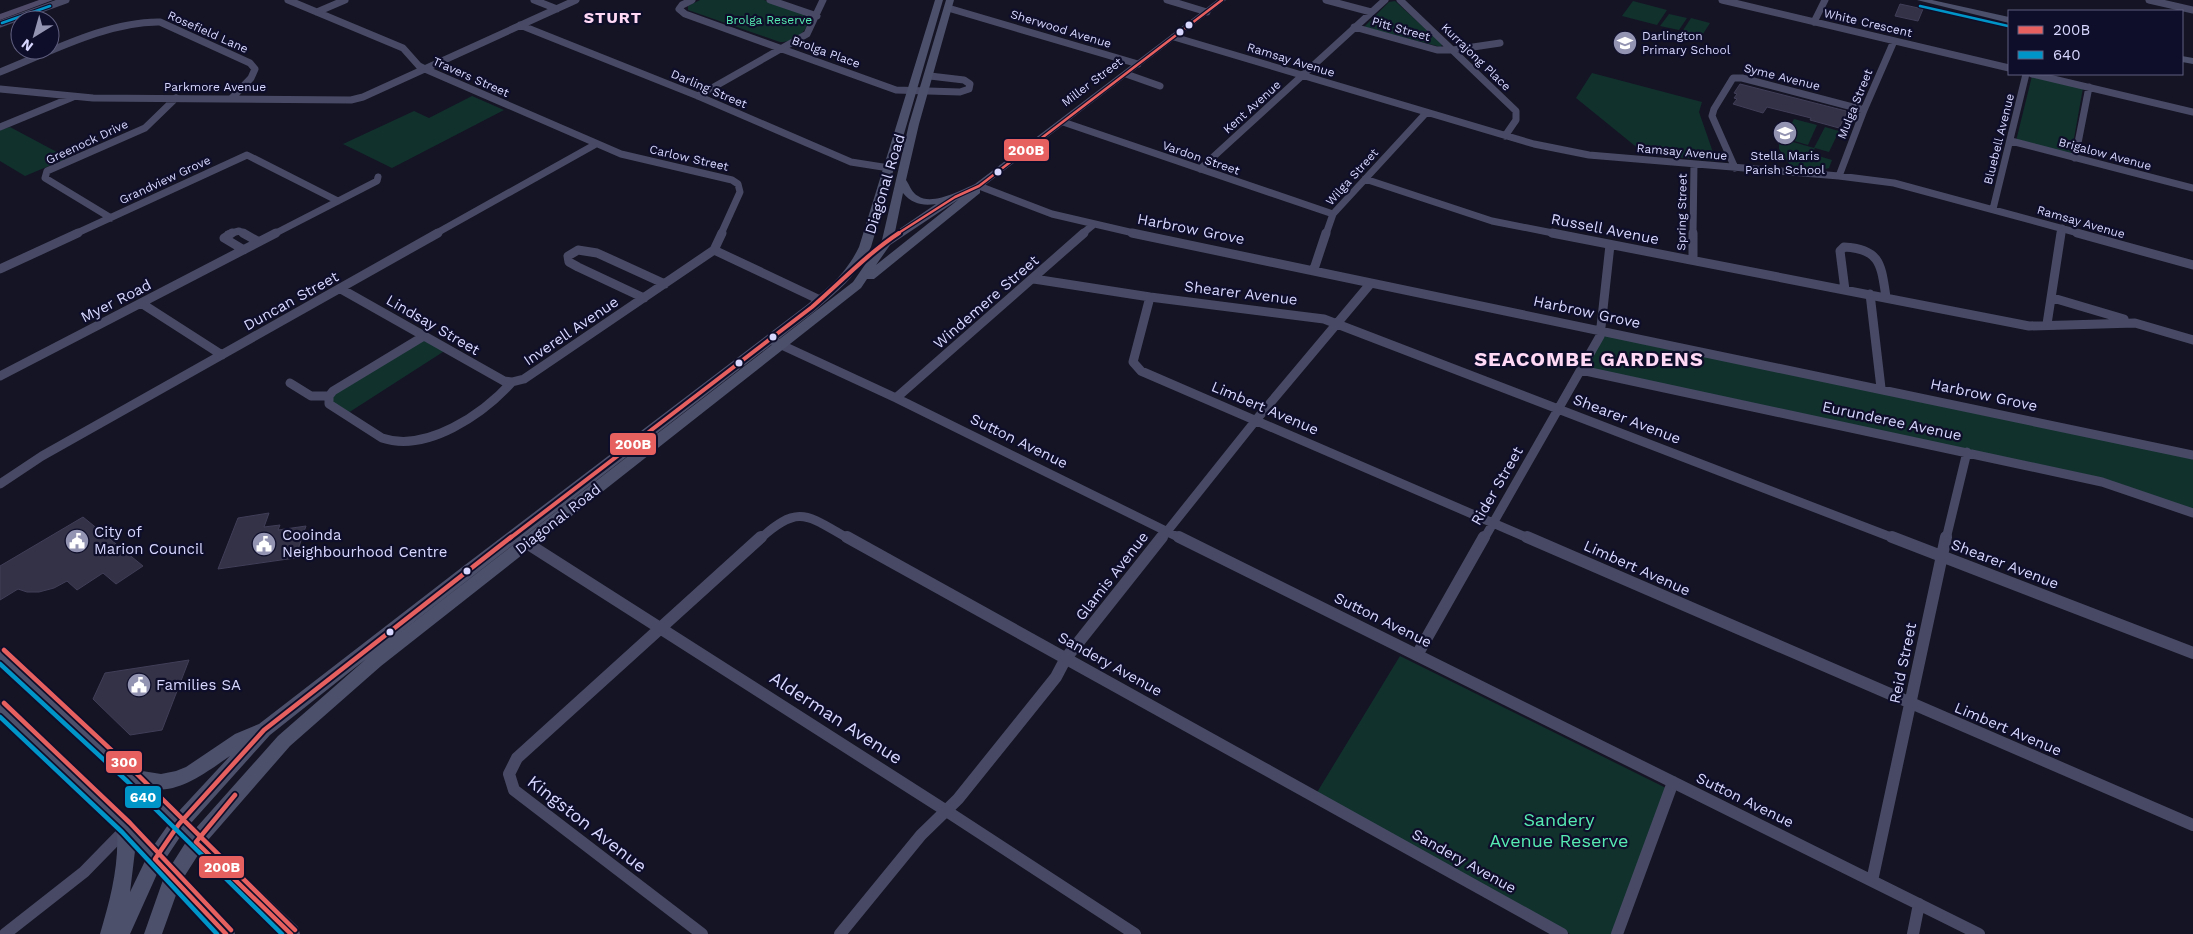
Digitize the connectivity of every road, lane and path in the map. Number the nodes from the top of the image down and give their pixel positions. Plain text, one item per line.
1 (25, 0) edge
2 (48, 0) edge
3 (66, 0) edge
4 (288, 0) edge
5 (345, 0) edge
6 (534, 0) edge
7 (576, 0) edge
8 (692, 0) edge
9 (770, 0) edge
10 (823, 0) edge
11 (1167, 0) edge
12 (1222, 0) edge
13 (1326, 0) edge
14 (1385, 0) edge
15 (1400, 0) edge
16 (1722, 0) edge
17 (1825, 0) edge
18 (1921, 0) edge
19 (2148, 0) edge
20 (938, 4) edge
21 (949, 4) edge
22 (0, 9) edge
23 (557, 9) junction
24 (2193, 10) edge
25 (317, 12) junction
26 (1207, 12) junction
27 (1371, 12) junction
28 (0, 16) edge
29 (817, 16) junction
30 (2008, 20) edge
31 (1814, 22) junction
32 (0, 24) edge
33 (520, 26) junction
34 (1354, 27) junction
35 (1174, 37) junction
36 (1894, 41) junction
37 (1500, 43) dead end
38 (784, 48) junction
39 (1453, 50) junction
40 (1138, 64) junction
41 (2008, 68) edge
42 (424, 69) junction
43 (0, 72) edge
44 (1126, 74) junction
45 (2026, 75) edge
46 (2040, 75) edge
47 (930, 76) junction
48 (1303, 76) junction
49 (2057, 77) edge
50 (1160, 86) dead end
51 (2089, 87) junction
52 (0, 88) edge
53 (913, 90) junction
54 (925, 91) junction
55 (698, 96) junction
56 (74, 97) junction
57 (176, 98) junction
58 (231, 99) junction
59 (1864, 110) junction
60 (2193, 112) edge
61 (1426, 113) junction
62 (1063, 122) junction
63 (0, 127) edge
64 (1505, 136) junction
65 (2011, 141) junction
66 (596, 144) junction
67 (2075, 158) junction
68 (1694, 164) junction
69 (889, 168) junction
70 (904, 168) junction
71 (1735, 168) junction
72 (1200, 169) junction
73 (1838, 176) junction
74 (378, 177) dead end
75 (1365, 179) junction
76 (902, 182) junction
77 (979, 186) junction
78 (2193, 188) edge
79 (955, 197) junction
80 (338, 201) junction
81 (1993, 209) junction
82 (1333, 214) junction
83 (111, 218) junction
84 (1093, 225) junction
85 (2062, 228) junction
86 (888, 241) junction
87 (259, 242) junction
88 (1610, 245) junction
89 (244, 250) junction
90 (714, 250) junction
91 (1692, 260) junction
92 (2193, 265) edge
93 (854, 267) junction
94 (0, 269) edge
95 (1314, 269) junction
96 (1034, 279) junction
97 (1371, 282) junction
98 (665, 284) junction
99 (857, 285) junction
100 (341, 288) junction
101 (1845, 290) junction
102 (1870, 294) junction
103 (1150, 297) junction
104 (644, 298) junction
105 (1886, 298) junction
106 (2053, 298) junction
107 (820, 300) junction
108 (141, 303) junction
109 (2135, 322) junction
110 (1337, 323) junction
111 (2047, 324) junction
112 (1600, 331) junction
113 (424, 336) junction
114 (2193, 340) edge
115 (776, 342) junction
116 (222, 355) junction
117 (1581, 370) junction
118 (0, 376) edge
119 (512, 382) junction
120 (290, 383) dead end
121 (1881, 388) junction
122 (329, 396) junction
123 (896, 398) junction
124 (1558, 409) junction
125 (1256, 420) junction
126 (1967, 452) junction
127 (2193, 455) edge
128 (0, 484) edge
129 (2193, 513) edge
130 (1494, 522) junction
131 (1167, 532) junction
132 (521, 540) junction
133 (1942, 556) junction
134 (661, 628) junction
135 (2193, 653) edge
136 (0, 655) edge
137 (1417, 655) junction
138 (1066, 658) junction
139 (1910, 703) junction
140 (0, 708) edge
141 (264, 730) junction
142 (132, 777) junction
143 (1673, 782) junction
144 (945, 810) junction
145 (179, 824) junction
146 (2193, 825) edge
147 (126, 828) junction
148 (196, 842) junction
149 (155, 859) junction
150 (173, 878) junction
151 (1872, 881) junction
152 (1919, 904) junction
153 (5, 934) edge
154 (109, 934) edge
155 (120, 934) edge
156 (153, 934) edge
157 (226, 934) edge
158 (291, 934) edge
159 (702, 934) edge
160 (840, 934) edge
161 (1135, 934) edge
162 (1562, 934) edge
163 (1617, 934) edge
164 (1914, 934) edge
165 (1979, 934) edge

1 - 22 main road
2 - 28 main road
3 - 32 street
4 - 25 street, Travers Street
5 - 25 street
6 - 23 street
7 - 23 street, Parkmore Avenue
8 - 38 street, Brolga Place
9 - 29 street
10 - 29 street
11 - 26 street
12 - 26 main road, Miller Street
13 - 27 street
14 - 27 street, Kent Avenue
15 - 39 street, Kurrajong Place
16 - 31 street, White Crescent
17 - 31 street
18 - 30 main road
19 - 24 street
20 - 21 main road
20 - 53 main road, Diagonal Road
21 - 40 street, Sherwood Avenue
21 - 47 main road, Diagonal Road
23 - 33 street, Parkmore Avenue
25 - 42 street, Travers Street
26 - 35 main road, Miller Street
27 - 34 street, Kent Avenue
29 - 38 street
31 - 36 street, White Crescent
33 - 42 street, Parkmore Avenue
33 - 55 street, Darling Street
34 - 39 street, Pitt Street
34 - 48 street, Kent Avenue
35 - 40 main road, Miller Street
35 - 48 street, Ramsay Avenue
36 - 41 street, White Crescent
36 - 59 street, Mulga Street
37 - 39 street, Pitt Street
38 - 53 street, Brolga Place
38 - 55 street
39 - 64 street, Kurrajong Place
40 - 44 main road, Miller Street
42 - 58 street, Parkmore Avenue
42 - 66 street, Travers Street
43 - 58 street, Rosefield Lane
44 - 50 street
44 - 62 main road, Miller Street
45 - 65 street, Bluebell Avenue
46 - 49 street
47 - 54 main road, Diagonal Road
47 - 54 street
48 - 61 street, Ramsay Avenue
48 - 72 street, Kent Avenue
49 - 51 street
51 - 60 street
51 - 67 street
52 - 56 street, Parkmore Avenue
53 - 54 street, Brolga Place
53 - 69 main road, Diagonal Road
54 - 70 main road, Diagonal Road
55 - 69 street, Darling Street
56 - 57 street, Parkmore Avenue
56 - 63 street
57 - 58 street, Parkmore Avenue
57 - 83 street, Greenock Drive
59 - 71 street, Syme Avenue
59 - 73 street, Mulga Street
61 - 64 street, Ramsay Avenue
61 - 75 street, Wilga Street
62 - 72 street, Vardon Street
62 - 77 main road, Miller Street
64 - 68 street, Ramsay Avenue
65 - 67 street, Brigalow Avenue
65 - 81 street, Bluebell Avenue
66 - 90 street, Carlow Street
66 - 100 street, Duncan Street
67 - 78 street, Brigalow Avenue
68 - 71 street, Ramsay Avenue
68 - 91 street, Spring Street
69 - 70 main road
69 - 93 main road, Diagonal Road
70 - 76 main road, Diagonal Road
71 - 73 street, Ramsay Avenue
72 - 82 street, Vardon Street
73 - 81 street, Ramsay Avenue
74 - 80 street, Myer Road
75 - 82 street, Wilga Street
75 - 88 street, Russell Avenue
76 - 79 main road
76 - 86 main road, Diagonal Road
77 - 79 main road, Miller Street
77 - 84 street, Harbrow Grove
77 - 99 main road, Miller Street
79 - 86 main road, Miller Street
80 - 83 street, Grandview Grove
80 - 87 street, Myer Road
81 - 85 street, Ramsay Avenue
82 - 95 street, Wilga Street
83 - 94 street, Grandview Grove
84 - 95 street, Harbrow Grove
84 - 96 street, Windemere Street
85 - 92 street, Ramsay Avenue
85 - 106 street
86 - 93 main road, Miller Street
86 - 99 main road, Diagonal Road
87 - 89 street, Myer Road
87 - 89 street
88 - 91 street, Russell Avenue
88 - 112 street, Rider Street
89 - 108 street, Myer Road
90 - 98 street, Inverell Avenue
90 - 107 street
91 - 101 street, Russell Avenue
93 - 107 main road, Diagonal Road
95 - 97 street, Harbrow Grove
96 - 103 street, Shearer Avenue
96 - 123 street, Windemere Street
97 - 110 street, Glamis Avenue
97 - 112 street, Harbrow Grove
98 - 104 street, Inverell Avenue
98 - 104 street, Inverell Avenue
99 - 115 main road, Diagonal Road
100 - 113 street, Lindsay Street
100 - 116 street, Duncan Street
101 - 102 street, Russell Avenue
101 - 105 street
102 - 105 street, Russell Avenue
102 - 121 street
103 - 110 street, Shearer Avenue
103 - 125 street, Limbert Avenue
104 - 119 street, Inverell Avenue
105 - 111 street, Russell Avenue
106 - 109 street
106 - 111 street
107 - 115 main road, Diagonal Road
108 - 116 street
108 - 118 street, Myer Road
109 - 111 street, Russell Avenue
109 - 114 street
110 - 124 street, Shearer Avenue
110 - 125 street, Glamis Avenue
112 - 117 street, Rider Street
112 - 121 street, Harbrow Grove
113 - 119 street, Lindsay Street
113 - 122 street
115 - 123 street, Sutton Avenue
115 - 132 main road, Diagonal Road
116 - 128 street, Duncan Street
117 - 124 street, Rider Street
117 - 126 street, Eurunderee Avenue
119 - 122 street
120 - 122 street
121 - 127 street, Harbrow Grove
123 - 131 street, Sutton Avenue
124 - 130 street, Rider Street
124 - 133 street, Shearer Avenue
125 - 130 street, Limbert Avenue
125 - 131 street, Glamis Avenue
126 - 129 street, Eurunderee Avenue
126 - 133 street, Reid Street
130 - 137 street, Rider Street
130 - 139 street, Limbert Avenue
131 - 137 street, Sutton Avenue
131 - 138 street, Glamis Avenue
132 - 134 street, Alderman Avenue
132 - 141 main road, Diagonal Road
132 - 148 main road, Diagonal Road
133 - 135 street, Shearer Avenue
133 - 139 street, Reid Street
134 - 138 street, Sandery Avenue
134 - 144 street, Alderman Avenue
134 - 159 street, Kingston Avenue
136 - 142 main road
137 - 143 street, Sutton Avenue
138 - 144 street, Glamis Avenue
138 - 162 street, Sandery Avenue
139 - 146 street, Limbert Avenue
139 - 151 street, Reid Street
140 - 147 main road
141 - 142 main road
141 - 145 main road, Diagonal Road
142 - 145 main road
143 - 151 street, Sutton Avenue
143 - 163 street
144 - 160 street, Glamis Avenue
144 - 161 street, Alderman Avenue
145 - 148 main road
145 - 149 main road, Diagonal Road
147 - 149 main road
147 - 153 street
147 - 154 main road
148 - 150 main road, Diagonal Road
148 - 158 main road
149 - 150 main road
149 - 155 main road, Diagonal Road
150 - 156 main road, Diagonal Road
150 - 157 main road
151 - 152 street, Sutton Avenue
152 - 164 street
152 - 165 street, Sutton Avenue

